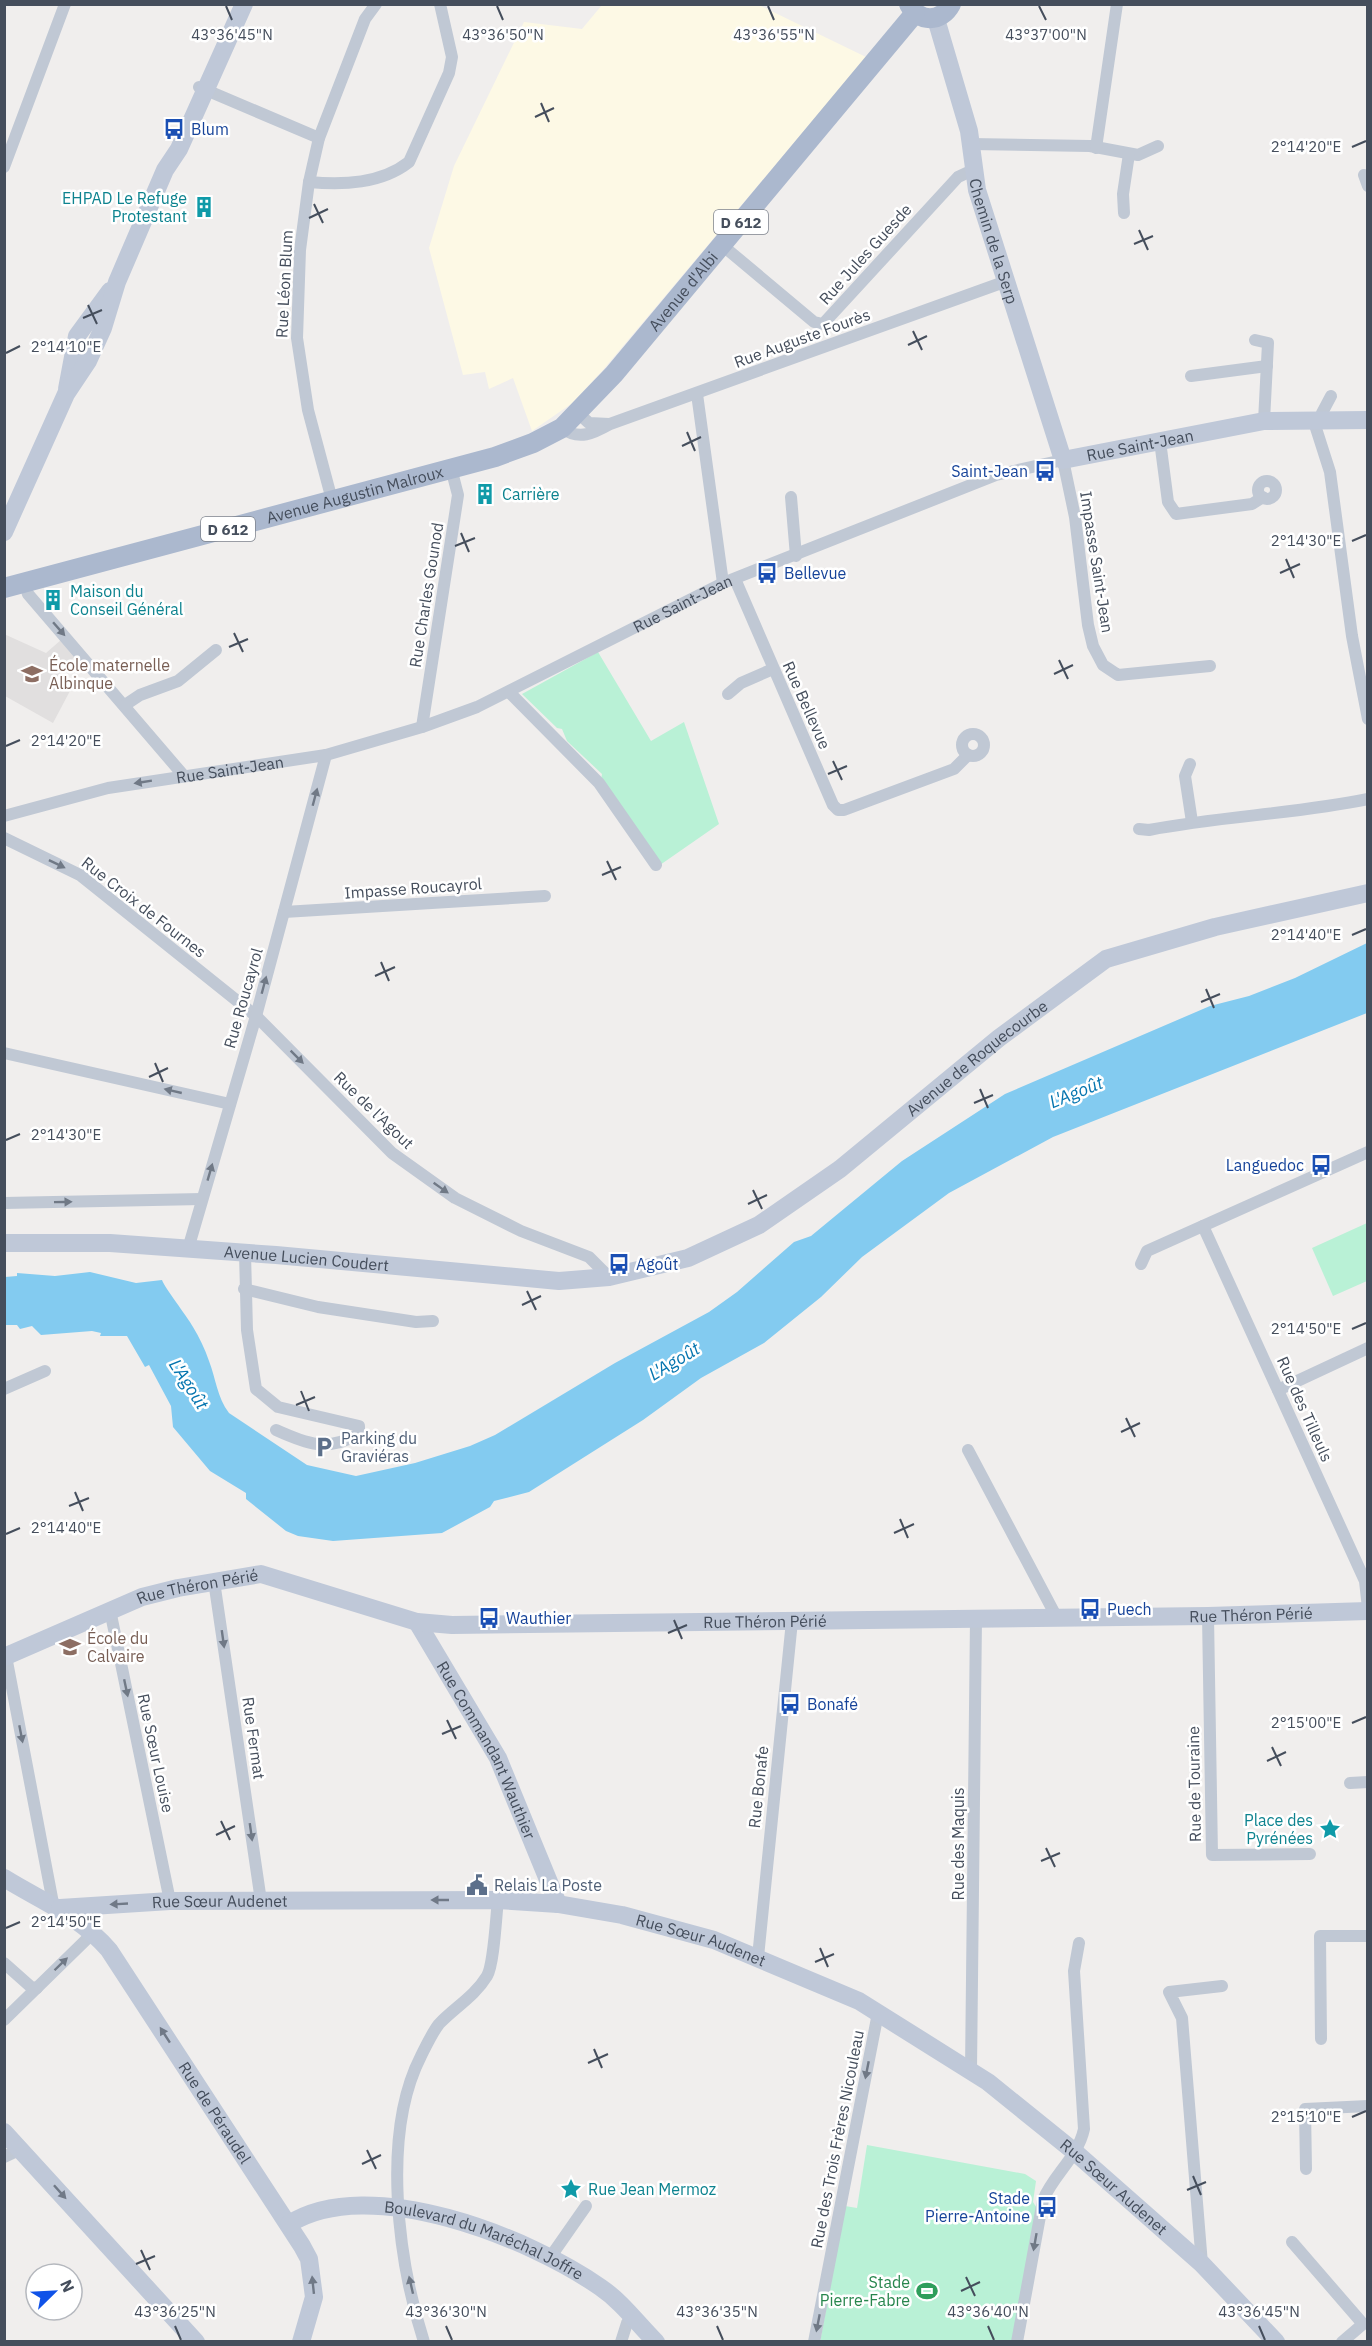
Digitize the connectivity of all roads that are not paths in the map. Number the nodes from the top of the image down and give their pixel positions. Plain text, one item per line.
1 (65, 4) edge
2 (234, 4) edge
3 (244, 4) edge
4 (376, 4) edge
5 (440, 4) edge
6 (951, 4) edge
7 (1117, 4) edge
8 (912, 9) edge
9 (936, 19) junction
10 (202, 88) junction
11 (319, 138) junction
12 (970, 144) junction
13 (1158, 146) dead end
14 (1096, 148) junction
15 (1129, 154) junction
16 (4, 167) edge
17 (973, 170) junction
18 (309, 182) junction
19 (1124, 213) dead end
20 (722, 245) junction
21 (1004, 282) junction
22 (1255, 340) dead end
23 (1267, 366) junction
24 (1191, 376) dead end
25 (697, 394) junction
26 (1331, 396) dead end
27 (578, 413) junction
28 (1368, 420) edge
29 (1264, 421) junction
30 (1318, 422) junction
31 (610, 424) junction
32 (562, 428) junction
33 (1160, 441) junction
34 (1063, 460) junction
35 (451, 468) junction
36 (790, 497) dead end
37 (1263, 497) dead end
38 (332, 500) junction
39 (4, 532) edge
40 (796, 555) junction
41 (729, 581) junction
42 (24, 582) junction
43 (4, 588) edge
44 (216, 650) dead end
45 (1210, 666) dead end
46 (773, 669) junction
47 (509, 692) junction
48 (728, 694) dead end
49 (125, 705) junction
50 (1368, 719) edge
51 (422, 727) junction
52 (326, 755) junction
53 (968, 755) dead end
54 (1190, 764) dead end
55 (184, 776) junction
56 (1368, 799) edge
57 (4, 816) edge
58 (1192, 822) junction
59 (1138, 829) dead end
60 (4, 838) edge
61 (656, 865) dead end
62 (1368, 893) edge
63 (545, 896) dead end
64 (284, 912) junction
65 (256, 1016) junction
66 (4, 1053) edge
67 (230, 1104) junction
68 (1368, 1152) edge
69 (202, 1199) junction
70 (4, 1203) edge
71 (1231, 1214) junction
72 (1203, 1226) junction
73 (4, 1242) edge
74 (188, 1249) junction
75 (1214, 1249) junction
76 (245, 1252) junction
77 (1141, 1264) dead end
78 (609, 1277) junction
79 (244, 1289) junction
80 (433, 1321) dead end
81 (1368, 1348) edge
82 (45, 1371) dead end
83 (4, 1389) edge
84 (1278, 1389) junction
85 (276, 1430) dead end
86 (968, 1450) dead end
87 (214, 1581) junction
88 (1368, 1609) edge
89 (110, 1610) junction
90 (1056, 1616) junction
91 (1208, 1616) junction
92 (976, 1618) junction
93 (792, 1621) junction
94 (417, 1622) junction
95 (5, 1657) edge
96 (1368, 1782) edge
97 (1350, 1783) dead end
98 (1310, 1854) dead end
99 (4, 1878) edge
100 (548, 1881) junction
101 (498, 1900) junction
102 (170, 1901) junction
103 (261, 1901) junction
104 (537, 1902) junction
105 (558, 1904) junction
106 (56, 1906) junction
107 (93, 1933) junction
108 (1368, 1936) edge
109 (1079, 1943) dead end
110 (758, 1957) junction
111 (4, 1962) edge
112 (1222, 1986) dead end
113 (37, 1988) junction
114 (878, 2013) junction
115 (4, 2020) edge
116 (1321, 2039) dead end
117 (971, 2070) junction
118 (1368, 2106) edge
119 (4, 2132) edge
120 (13, 2153) edge
121 (1076, 2153) junction
122 (1306, 2169) dead end
123 (586, 2206) dead end
124 (398, 2208) junction
125 (289, 2224) junction
126 (1292, 2242) dead end
127 (549, 2259) junction
128 (1202, 2264) junction
129 (632, 2316) junction
130 (1365, 2326) edge
131 (195, 2342) edge
132 (301, 2342) edge
133 (424, 2342) edge
134 (621, 2342) edge
135 (656, 2342) edge
136 (814, 2342) edge
137 (1017, 2342) edge
138 (1276, 2342) edge
139 (1342, 2342) edge

1 - 16 street
2 - 10 street
3 - 10 street
4 - 11 street, Rue Léon Blum
5 - 18 street
6 - 9 main road
7 - 14 street
8 - 9 main road
8 - 20 main road, Avenue d'Albi / D 612
9 - 12 street, Chemin de la Serp
10 - 11 street
10 - 39 street
11 - 18 street, Rue Léon Blum
12 - 14 street
12 - 17 street, Chemin de la Serp
13 - 15 street
14 - 15 street
15 - 19 street
17 - 20 street, Rue Jules Guesde
17 - 21 street, Chemin de la Serp
18 - 38 street, Rue Léon Blum
20 - 27 main road, Avenue d'Albi / D 612
21 - 25 street, Rue Auguste Fourès
21 - 34 street, Chemin de la Serp
22 - 23 street
23 - 24 street
23 - 29 street
25 - 31 street, Rue Auguste Fourès
25 - 41 street, Rue Bellevue
26 - 30 street
27 - 31 street
27 - 32 main road, Avenue d'Albi / D 612
28 - 30 street, Rue Saint-Jean
29 - 30 street, Rue Saint-Jean
29 - 33 street, Rue Saint-Jean
30 - 50 street
31 - 32 street, Rue Auguste Fourès
32 - 35 main road, Avenue Augustin Malroux / D 612
33 - 34 street, Rue Saint-Jean
33 - 37 street
34 - 40 street, Rue Saint-Jean
34 - 45 street, Impasse Saint-Jean
35 - 38 main road, Avenue Augustin Malroux / D 612
35 - 51 street, Rue Charles Gounod
36 - 40 street
38 - 42 main road, Avenue Augustin Malroux / D 612
40 - 41 street, Rue Saint-Jean
41 - 46 street, Rue Bellevue
41 - 47 street, Rue Saint-Jean
42 - 43 main road, Avenue Augustin Malroux / D 612
42 -> 49 street
44 - 49 street
46 - 48 street
46 - 53 street, Rue Bellevue
47 - 51 street, Rue Saint-Jean
47 - 61 street
49 - 55 street
51 - 52 street, Rue Saint-Jean
52 - 55 street, Rue Saint-Jean
64 -> 52 street, Rue Roucayrol
54 - 58 street
55 -> 57 street, Rue Saint-Jean
56 - 58 street
58 - 59 street
60 -> 65 street, Rue Croix de Fournes
62 - 78 street, Avenue de Roquecourbe
63 - 64 street, Impasse Roucayrol
65 -> 64 street, Rue Roucayrol
65 - 67 street, Rue Roucayrol
65 -> 78 street, Rue de l'Agout
67 -> 66 street
69 -> 67 street, Rue Roucayrol
68 - 71 street
70 -> 69 street
69 - 74 street, Rue Roucayrol
71 - 72 street
71 - 75 street
72 - 75 street, Rue des Tilleuls
72 - 77 street
73 - 74 street, Avenue Lucien Coudert
74 - 76 street, Avenue Lucien Coudert
75 - 84 street, Rue des Tilleuls
76 - 78 street, Avenue Lucien Coudert
76 - 79 street
79 - 80 street
79 - 85 street
81 - 84 street
82 - 83 street
84 - 88 street, Rue des Tilleuls
86 - 90 street
87 - 89 street, Rue Théron Périé
87 - 94 street, Rue Théron Périé
87 -> 103 street, Rue Fermat
88 - 91 street, Rue Théron Périé
89 - 95 street, Rue Théron Périé
89 -> 102 street, Rue Sœur Louise
90 - 91 street, Rue Théron Périé
90 - 92 street, Rue Théron Périé
91 - 98 street, Rue de Touraine
92 - 93 street, Rue Théron Périé
92 - 117 street, Rue des Maquis
93 - 94 street, Rue Théron Périé
93 - 110 street, Rue Bonafe
94 - 100 street, Rue Commandant Wauthier
95 -> 106 street
96 - 97 street
99 - 106 street
100 - 104 street
100 - 105 street, Rue Commandant Wauthier
101 -> 103 street, Rue Sœur Audenet
101 - 104 street, Rue Sœur Audenet
101 - 124 street
102 - 103 street, Rue Sœur Audenet
102 -> 106 street, Rue Sœur Audenet
104 - 105 street, Rue Sœur Audenet
105 - 110 street, Rue Sœur Audenet
106 - 107 street, Rue de Péraudel
113 -> 107 street
125 -> 107 street, Rue de Péraudel
108 - 116 street
109 - 121 street
110 - 114 street, Rue Sœur Audenet
111 - 113 street
112 - 128 street
113 - 115 street
114 - 117 street, Rue Sœur Audenet
114 -> 136 street, Rue des Trois Frères Nicouleau
117 - 121 street, Rue Sœur Audenet
118 - 122 street
119 - 120 street
120 -> 131 street
121 - 128 street, Rue Sœur Audenet
121 -> 137 street
123 - 127 street
124 - 125 street, Boulevard du Maréchal Joffre
124 - 127 street, Boulevard du Maréchal Joffre
133 -> 124 street
132 -> 125 street, Rue de Péraudel
126 - 130 street
127 - 129 street, Boulevard du Maréchal Joffre
128 - 138 street, Rue Sœur Audenet
129 - 134 street
129 - 135 street, Boulevard du Maréchal Joffre
130 - 139 street

